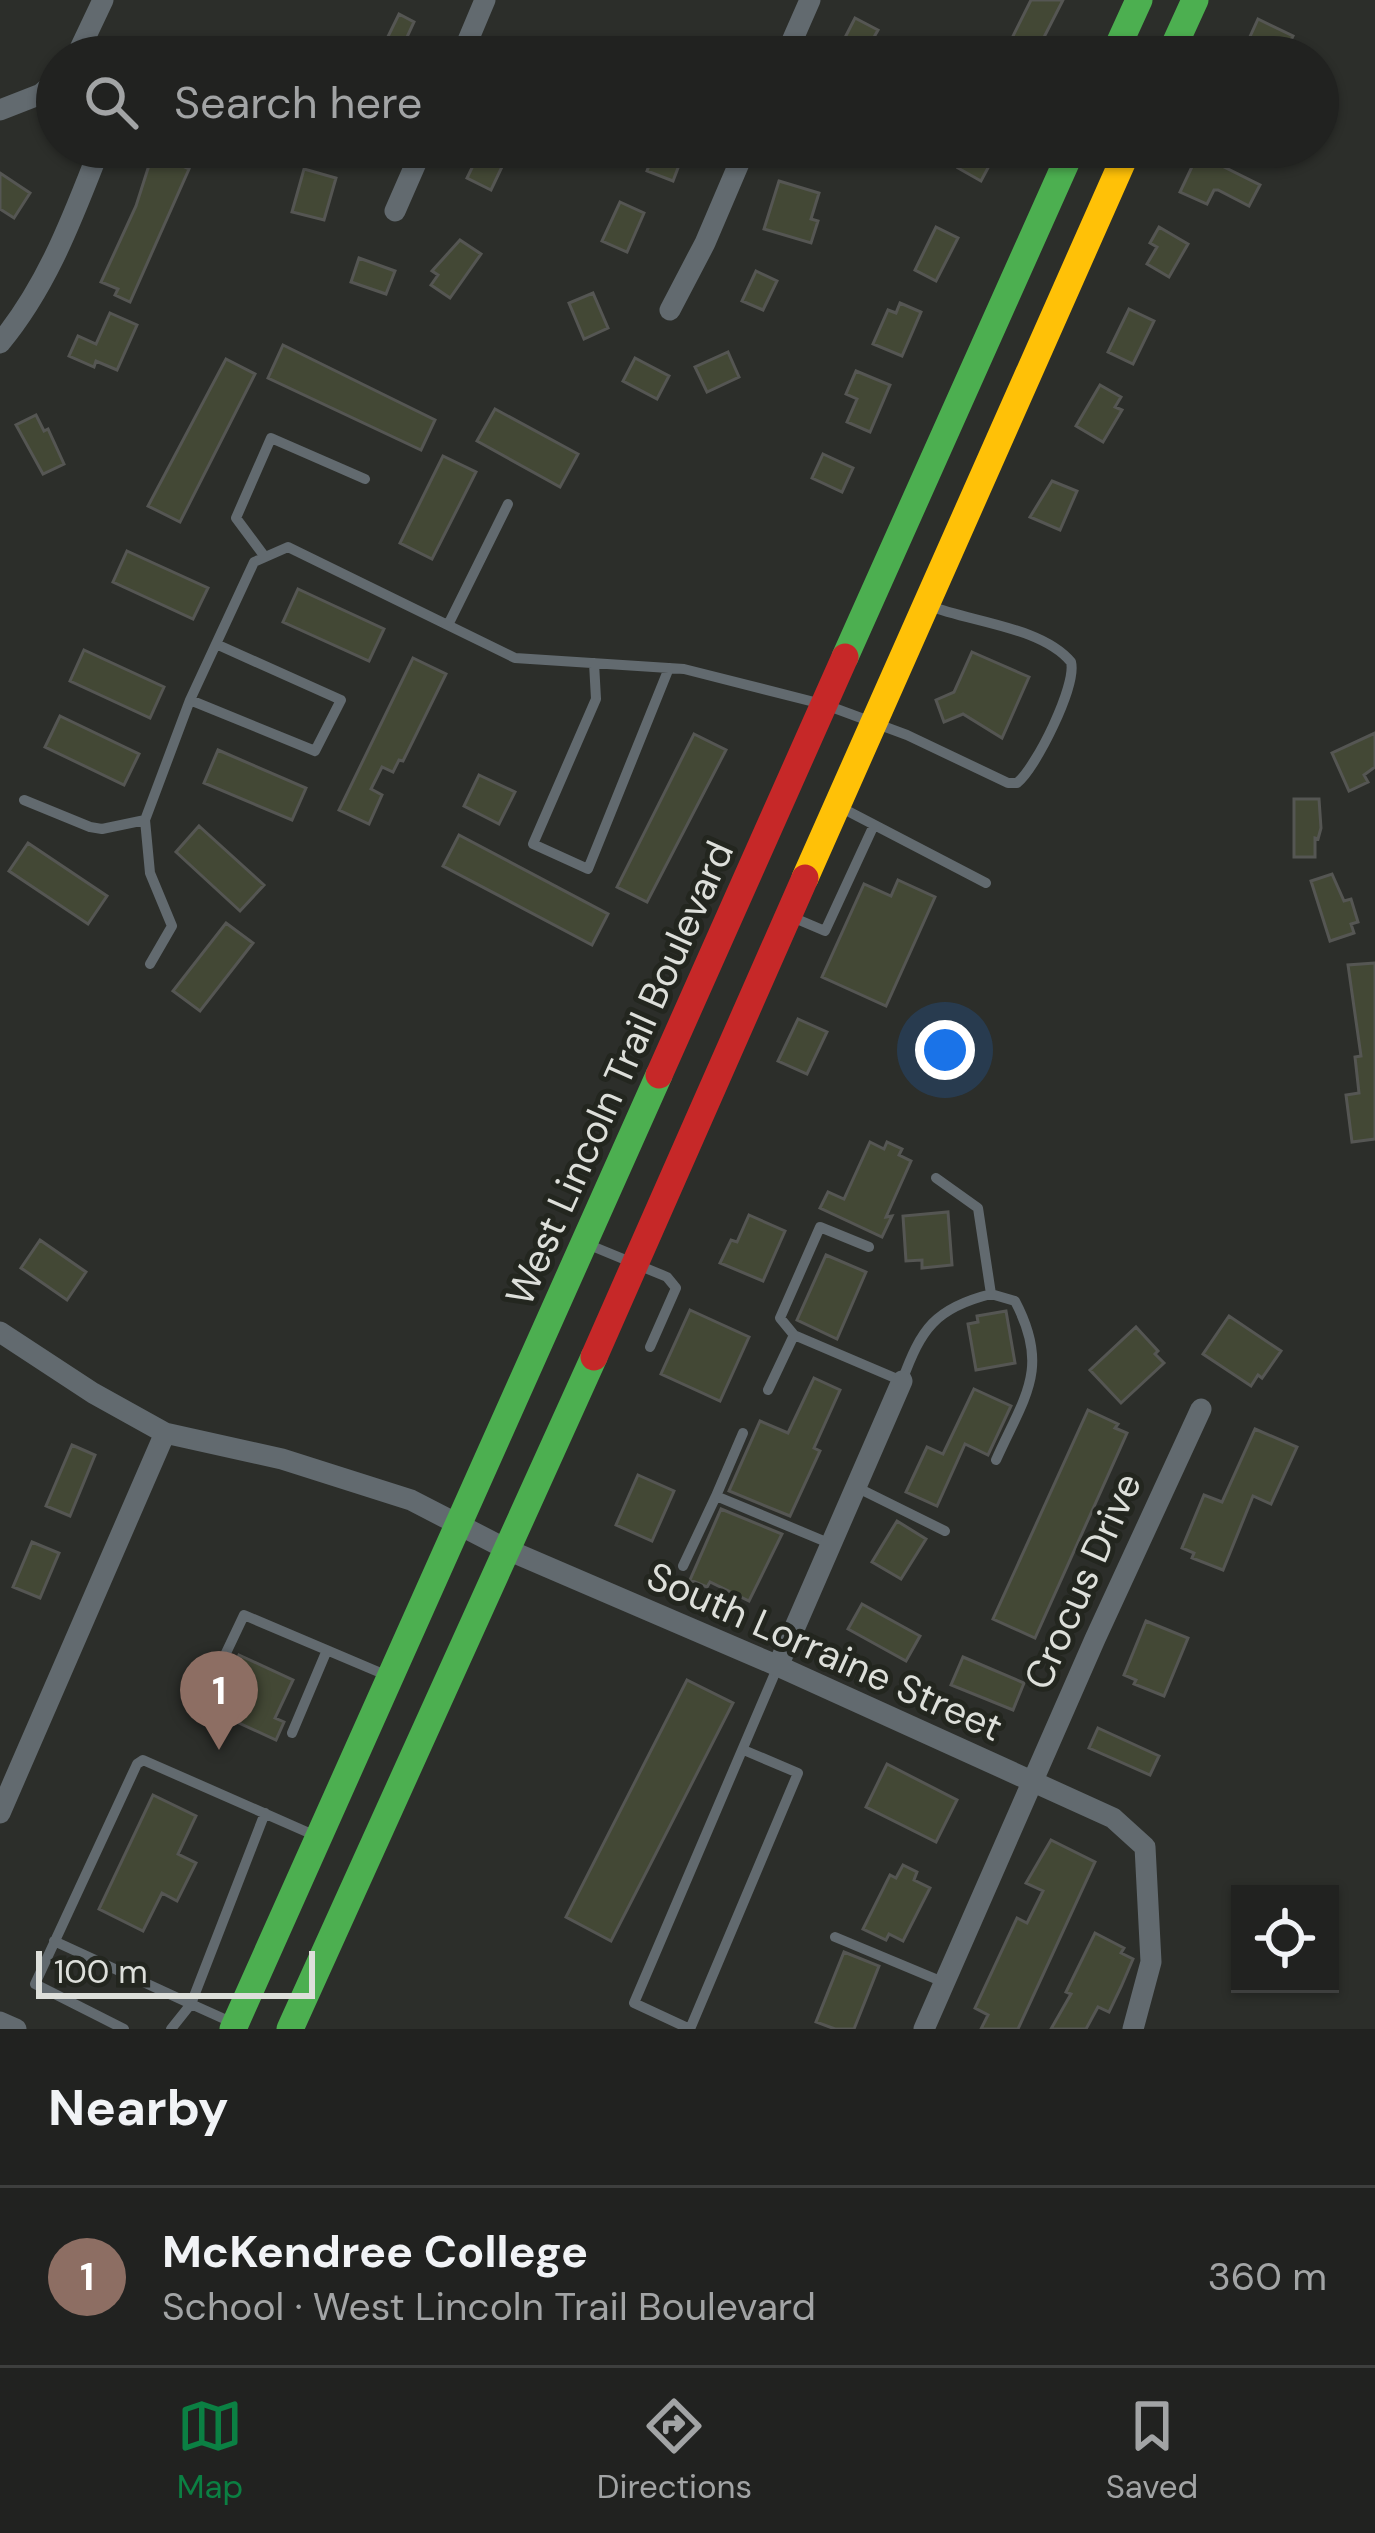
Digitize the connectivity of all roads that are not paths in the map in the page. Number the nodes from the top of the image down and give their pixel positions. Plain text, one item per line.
1 (103, 0) edge
2 (485, 0) edge
3 (810, 0) edge
4 (1138, 0) edge
5 (1195, 0) edge
6 (86, 36) edge
7 (470, 36) edge
8 (794, 36) edge
9 (1122, 36) edge
10 (1179, 36) edge
11 (36, 96) edge
12 (0, 110) edge
13 (92, 168) edge
14 (414, 168) edge
15 (737, 168) edge
16 (1064, 168) edge
17 (1120, 168) edge
18 (395, 211) dead end
19 (670, 310) dead end
20 (0, 343) edge
21 (364, 479) dead end
22 (508, 504) dead end
23 (265, 557) junction
24 (924, 604) junction
25 (448, 626) junction
26 (216, 644) junction
27 (594, 663) junction
28 (669, 668) junction
29 (190, 700) junction
30 (826, 705) junction
31 (873, 723) junction
32 (25, 800) dead end
33 (837, 806) junction
34 (145, 820) junction
35 (874, 825) junction
36 (986, 883) dead end
37 (789, 915) junction
38 (150, 964) dead end
39 (936, 1178) dead end
40 (586, 1243) junction
41 (869, 1247) dead end
42 (634, 1264) junction
43 (991, 1294) junction
44 (0, 1332) edge
45 (794, 1335) junction
46 (650, 1347) dead end
47 (902, 1381) junction
48 (768, 1390) dead end
49 (1201, 1409) dead end
50 (743, 1432) dead end
51 (165, 1433) junction
52 (996, 1460) dead end
53 (856, 1487) junction
54 (716, 1496) junction
55 (460, 1524) junction
56 (945, 1531) dead end
57 (831, 1544) junction
58 (508, 1550) junction
59 (683, 1566) dead end
60 (327, 1650) junction
61 (778, 1666) junction
62 (391, 1677) junction
63 (207, 1693) dead end
64 (292, 1733) dead end
65 (746, 1750) junction
66 (1032, 1784) junction
67 (265, 1813) junction
68 (0, 1814) edge
69 (319, 1837) junction
70 (835, 1936) dead end
71 (54, 1941) junction
72 (943, 1982) junction
73 (191, 2005) junction
74 (0, 2022) edge
75 (234, 2026) edge
76 (16, 2029) edge
77 (124, 2029) edge
78 (171, 2029) edge
79 (290, 2029) edge
80 (924, 2029) edge
81 (1132, 2029) edge

1 - 6 street
2 - 7 street
3 - 8 street
4 - 9 main road
5 - 10 main road
11 - 12 street
13 - 20 street
14 - 18 street
15 - 19 street
16 - 30 main road, West Lincoln Trail Boulevard
17 - 24 main road
21 - 23 lane
22 - 25 lane
23 - 25 lane
23 - 26 lane
24 - 31 main road
24 - 31 lane
25 - 27 lane
26 - 29 lane
26 - 29 lane
27 - 28 lane
27 - 28 lane
28 - 30 lane
29 - 34 lane
30 - 31 lane
30 - 40 main road, West Lincoln Trail Boulevard
31 - 33 main road
32 - 34 lane
33 - 35 lane
33 - 37 main road
34 - 38 lane
35 - 36 lane
35 - 37 lane
37 - 42 main road
39 - 43 lane
40 - 42 lane
40 - 55 main road, West Lincoln Trail Boulevard
41 - 45 lane
42 - 46 lane
42 - 58 main road
43 - 47 lane
43 - 52 lane
44 - 51 street, South Lorraine Street
45 - 47 lane
45 - 48 lane
47 - 53 street
49 - 66 street, Crocus Drive
50 - 54 lane
51 - 55 street, South Lorraine Street
51 - 68 street
53 - 56 lane
53 - 57 street
54 - 57 lane
54 - 59 lane
55 - 58 street, South Lorraine Street
55 - 62 main road, West Lincoln Trail Boulevard
57 - 61 street
58 - 61 street, South Lorraine Street
58 - 79 main road
60 - 62 lane
60 - 63 lane
60 - 64 lane
61 - 65 lane
61 - 66 street, South Lorraine Street
62 - 69 main road, West Lincoln Trail Boulevard
65 - 65 lane
66 - 72 street, Crocus Drive
66 - 81 street, South Lorraine Street
67 - 69 lane
67 - 71 lane
67 - 73 lane
69 - 75 main road, West Lincoln Trail Boulevard
70 - 72 lane
71 - 73 lane
71 - 77 lane
72 - 80 street, Crocus Drive
73 - 75 lane
73 - 78 lane
74 - 76 street

